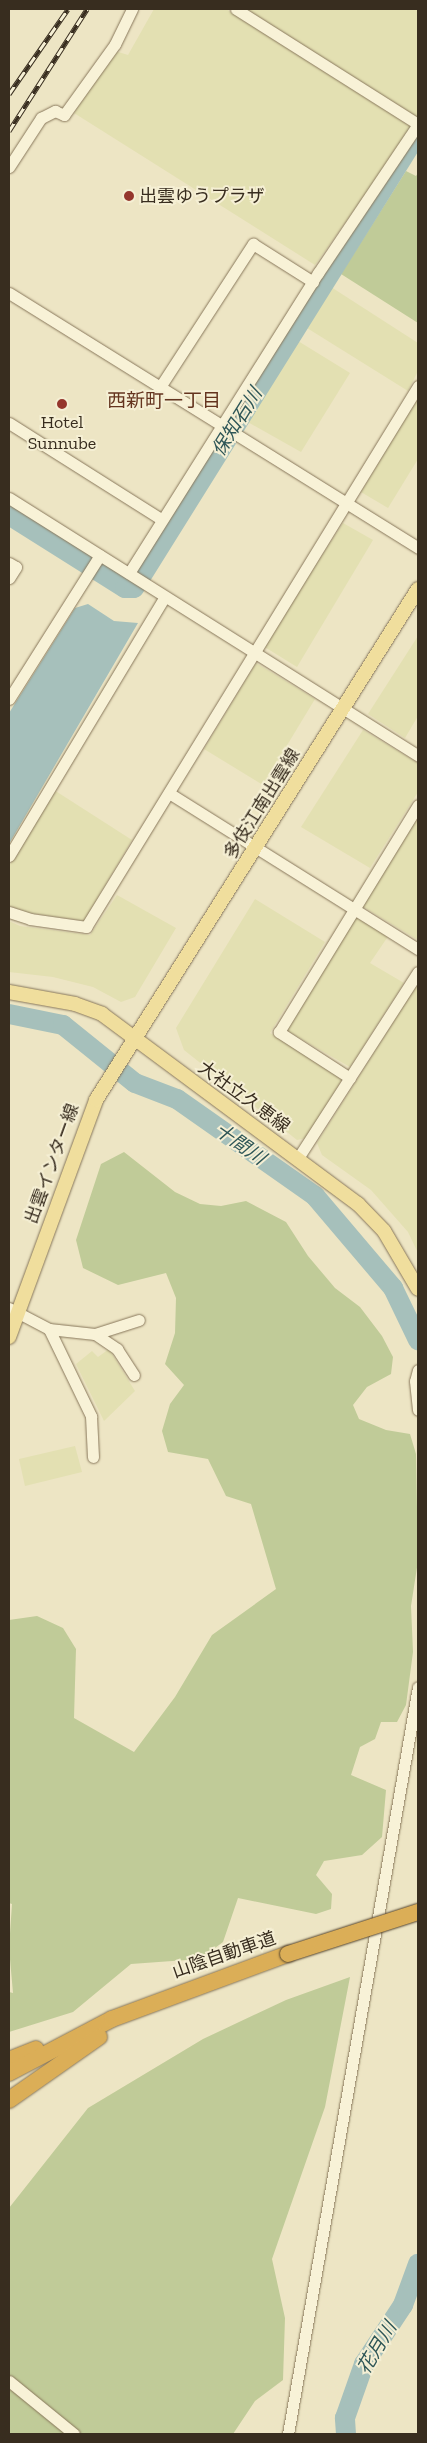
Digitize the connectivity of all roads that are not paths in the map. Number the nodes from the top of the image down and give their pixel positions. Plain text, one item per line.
1 (132, 9) edge
2 (236, 9) edge
3 (418, 124) edge
4 (9, 167) edge
5 (313, 282) junction
6 (9, 293) edge
7 (418, 386) edge
8 (160, 387) junction
9 (9, 423) edge
10 (220, 425) junction
11 (9, 498) edge
12 (347, 502) junction
13 (161, 519) junction
14 (418, 548) edge
15 (100, 556) junction
16 (9, 563) edge
17 (128, 573) junction
18 (9, 578) edge
19 (418, 589) edge
20 (164, 598) junction
21 (255, 651) junction
22 (9, 699) edge
23 (343, 710) junction
24 (418, 756) edge
25 (169, 794) junction
26 (418, 805) edge
27 (256, 849) junction
28 (9, 856) edge
29 (354, 909) junction
30 (9, 912) edge
31 (418, 949) edge
32 (418, 972) edge
33 (9, 992) edge
34 (134, 1038) junction
35 (350, 1078) junction
36 (298, 1158) junction
37 (418, 1289) edge
38 (13, 1310) edge
39 (140, 1320) dead end
40 (49, 1329) junction
41 (94, 1334) junction
42 (9, 1337) edge
43 (418, 1370) edge
44 (134, 1375) dead end
45 (418, 1410) edge
46 (93, 1457) dead end
47 (418, 1686) edge
48 (418, 1912) edge
49 (418, 1919) edge
50 (290, 1957) junction
51 (114, 2023) junction
52 (9, 2060) edge
53 (9, 2073) edge
54 (9, 2100) edge
55 (9, 2381) edge
56 (74, 2434) edge
57 (288, 2434) edge

1 - 4 street
2 - 3 street
3 - 5 street
5 - 8 street
5 - 10 street
6 - 8 street
7 - 12 street
8 - 10 street
9 - 13 street
10 - 12 street
10 - 13 street
11 - 15 street
12 - 14 street
12 - 21 street
13 - 17 street
15 - 17 street
15 - 22 street
16 - 18 street
17 - 20 street
19 - 23 main road, 多伎江南出雲線
20 - 21 street
20 - 28 street
21 - 23 street
21 - 25 street
23 - 24 street
23 - 27 main road, 多伎江南出雲線
25 - 27 street
25 - 30 street
26 - 29 street
27 - 29 street
27 - 34 main road, 多伎江南出雲線
29 - 31 street
29 - 35 street
32 - 35 street
33 - 34 main road, 大社立久恵線
34 - 36 main road, 大社立久恵線
34 - 38 main road, 出雲インター線
35 - 36 street
36 - 37 main road, 大社立久恵線
38 - 40 street
38 - 42 main road, 出雲インター線
39 - 41 street
40 - 41 street
40 - 46 street
41 - 44 street
43 - 45 street
47 - 57 street
48 - 50 highway, 山陰自動車道, bridge
49 - 50 highway, 山陰自動車道
50 - 51 highway, 山陰自動車道
51 - 52 highway
51 - 53 highway, 山陰自動車道
51 - 54 highway
55 - 56 street

